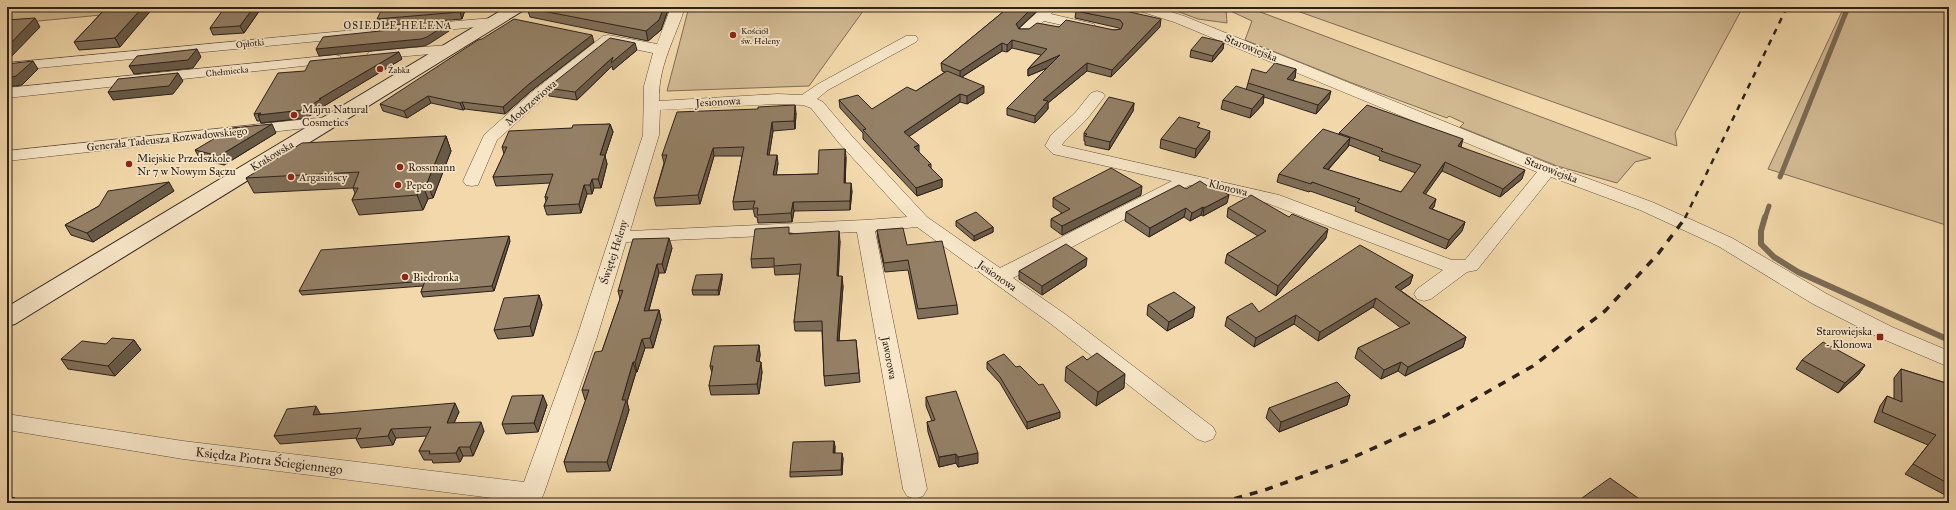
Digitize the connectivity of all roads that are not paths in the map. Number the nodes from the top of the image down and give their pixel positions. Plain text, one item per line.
1 (11, 7) edge
2 (678, 7) edge
3 (1141, 7) edge
4 (7, 10) edge
5 (1046, 12) edge
6 (521, 14) edge
7 (497, 19) junction
8 (407, 29) edge
9 (1099, 29) edge
10 (376, 32) edge
11 (1024, 32) edge
12 (911, 39) dead end
13 (448, 49) junction
14 (663, 50) junction
15 (7, 67) edge
16 (7, 93) edge
17 (1097, 96) dead end
18 (806, 100) junction
19 (653, 106) junction
20 (328, 122) junction
21 (7, 156) edge
22 (1548, 170) junction
23 (1189, 179) junction
24 (472, 181) dead end
25 (921, 221) junction
26 (865, 226) junction
27 (619, 237) junction
28 (1461, 267) junction
29 (999, 277) junction
30 (1424, 294) dead end
31 (7, 318) edge
32 (1949, 360) edge
33 (7, 422) edge
34 (1206, 433) dead end
35 (915, 489) dead end
36 (532, 493) joint

1 - 4 street
2 - 14 street, Świętej Heleny
3 - 22 street, Starowiejska
5 - 9 street
5 - 11 street
6 - 7 main road, Krakowska
7 - 8 street
7 - 13 main road, Krakowska
10 - 15 street, Opłotki
12 - 18 street
13 - 16 street, Chełmiecka
13 - 20 main road, Krakowska
14 - 19 street, Świętej Heleny
14 - 24 street, Modrzewiowa
17 - 23 street, Klonowa
18 - 19 street, Jesionowa
18 - 25 street, Jesionowa
19 - 27 street, Świętej Heleny
20 - 21 street, Generała Tadeusza Rozwadowskiego
20 - 31 main road, Krakowska
22 - 28 street
22 - 32 street, Starowiejska
23 - 28 street, Klonowa
23 - 29 street
25 - 26 street
25 - 29 street, Jesionowa
26 - 27 street
26 - 35 street, Jaworowa
27 - 36 street, Świętej Heleny
28 - 30 street
29 - 34 street, Jesionowa
33 - 36 street, Księdza Piotra Ściegiennego

